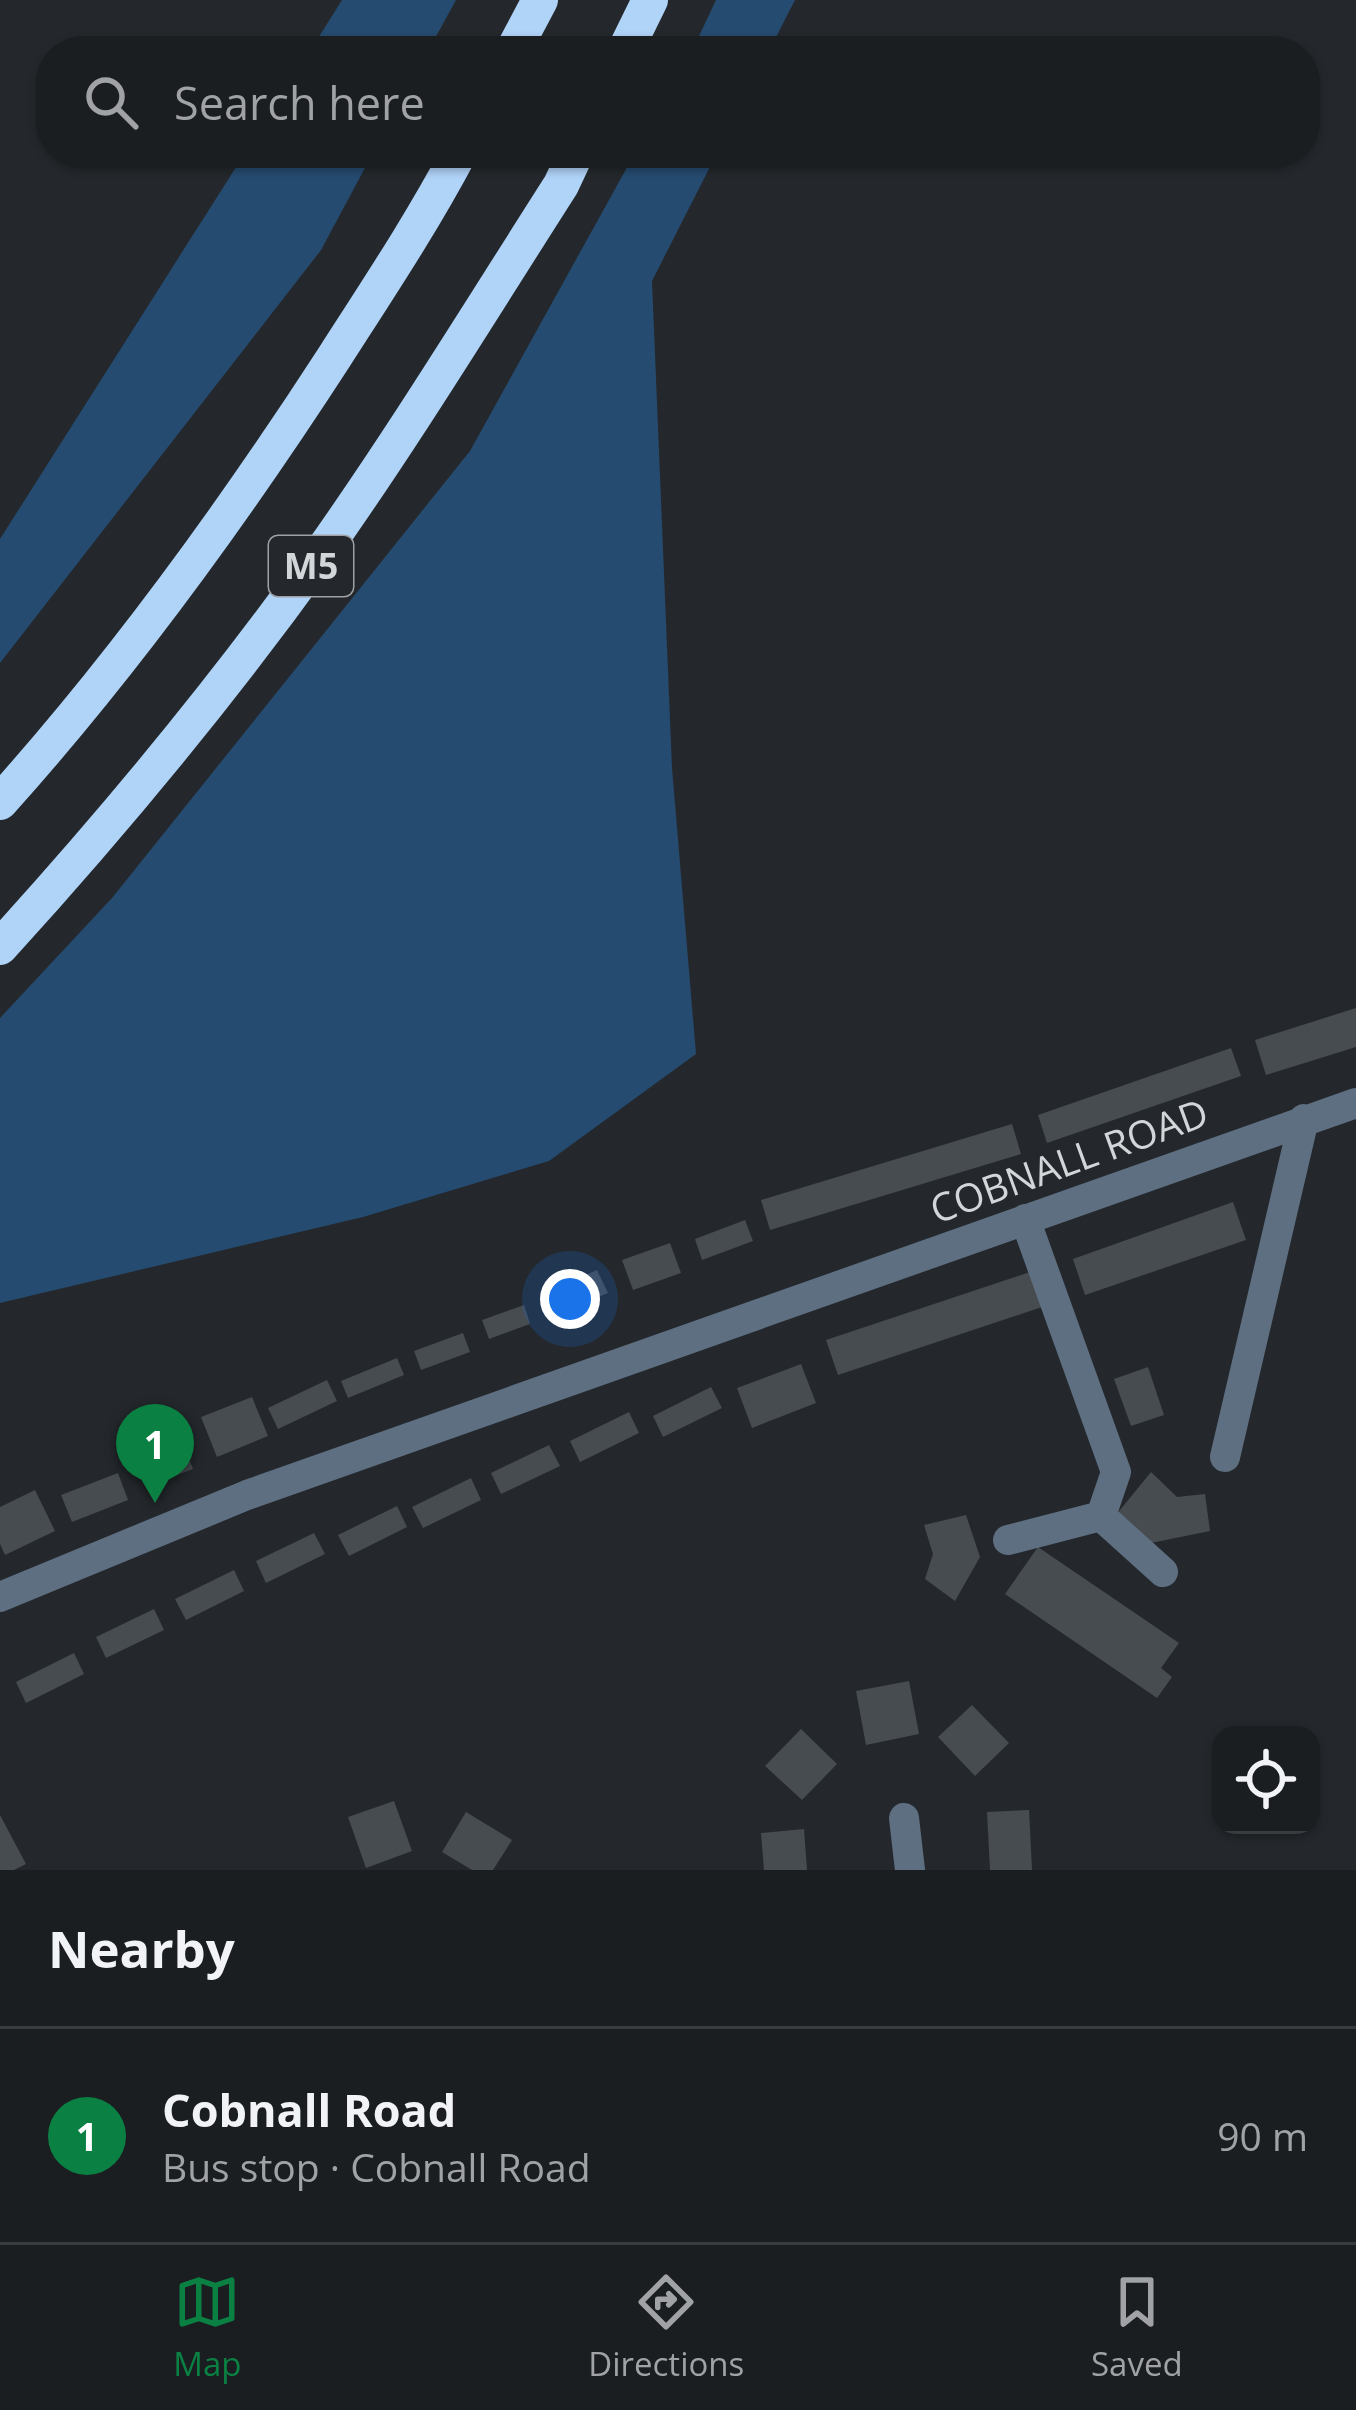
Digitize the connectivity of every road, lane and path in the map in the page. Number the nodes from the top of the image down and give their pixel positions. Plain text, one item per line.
1 (540, 0) edge
2 (650, 0) edge
3 (521, 36) edge
4 (632, 36) edge
5 (451, 168) edge
6 (568, 168) edge
7 (0, 802) edge
8 (0, 947) edge
9 (1356, 1103) edge
10 (1304, 1119) junction
11 (1025, 1219) junction
12 (1225, 1457) dead end
13 (1101, 1516) junction
14 (1008, 1540) dead end
15 (1163, 1572) dead end
16 (0, 1598) edge
17 (904, 1818) dead end
18 (910, 1870) edge

1 - 3 highway
2 - 4 highway
5 - 7 highway, M5
6 - 8 highway, M5
9 - 10 street, COBNALL ROAD
10 - 11 street, COBNALL ROAD
10 - 12 street
11 - 13 street
11 - 16 street, COBNALL ROAD
13 - 14 street
13 - 15 street
17 - 18 street

